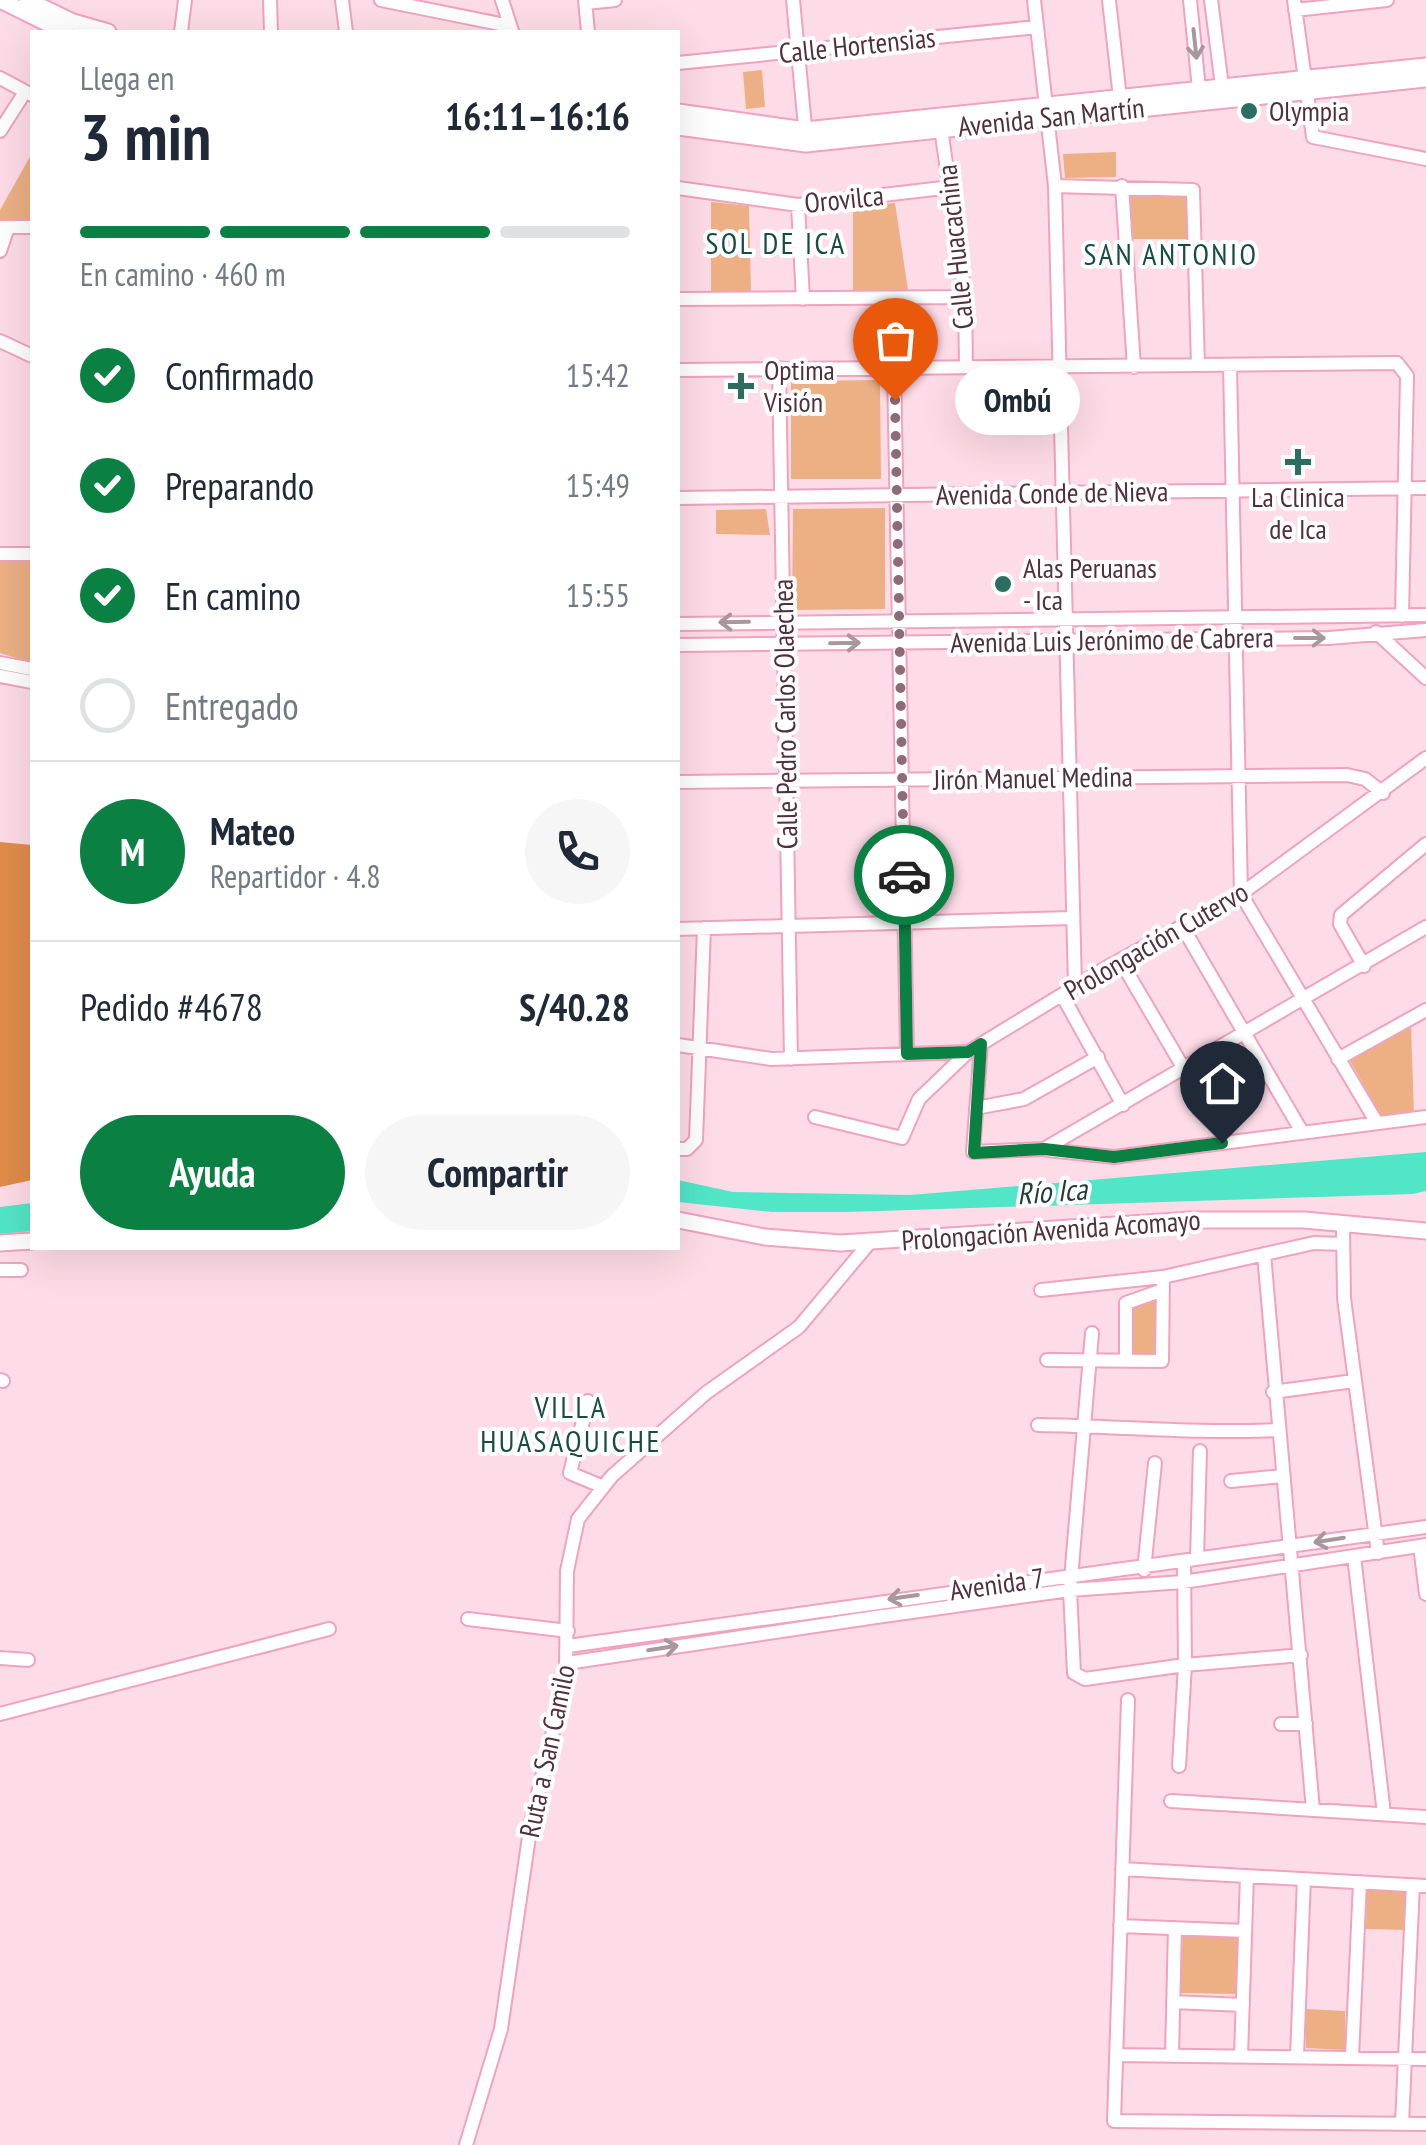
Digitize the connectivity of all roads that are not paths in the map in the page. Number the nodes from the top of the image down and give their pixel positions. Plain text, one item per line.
1 (0, 0) edge
2 (26, 0) edge
3 (185, 0) edge
4 (270, 0) edge
5 (342, 0) edge
6 (381, 0) edge
7 (502, 0) edge
8 (615, 0) edge
9 (793, 0) edge
10 (1034, 0) edge
11 (1110, 0) edge
12 (1190, 0) edge
13 (1211, 0) edge
14 (1388, 0) edge
15 (585, 2) edge
16 (424, 4) edge
17 (1295, 5) edge
18 (1037, 27) junction
19 (511, 29) edge
20 (61, 30) edge
21 (101, 30) edge
22 (182, 30) edge
23 (270, 30) edge
24 (346, 30) edge
25 (588, 30) edge
26 (798, 50) junction
27 (680, 63) edge
28 (1426, 66) edge
29 (0, 78) edge
30 (1426, 79) edge
31 (1304, 85) junction
32 (1222, 86) junction
33 (1200, 89) junction
34 (29, 94) edge
35 (1120, 98) junction
36 (1046, 111) junction
37 (680, 112) edge
38 (680, 127) edge
39 (941, 128) junction
40 (0, 131) edge
41 (806, 137) junction
42 (1426, 160) edge
43 (1056, 186) junction
44 (1122, 186) junction
45 (951, 187) junction
46 (680, 188) edge
47 (798, 205) junction
48 (4, 227) edge
49 (30, 227) edge
50 (0, 251) edge
51 (965, 298) junction
52 (680, 299) edge
53 (803, 299) junction
54 (0, 341) edge
55 (30, 355) edge
56 (1198, 365) junction
57 (1230, 365) junction
58 (966, 367) junction
59 (1134, 367) junction
60 (779, 368) junction
61 (894, 368) junction
62 (1061, 368) junction
63 (680, 370) edge
64 (1404, 488) junction
65 (1426, 488) edge
66 (1232, 491) junction
67 (1064, 494) junction
68 (781, 496) junction
69 (897, 496) junction
70 (680, 498) edge
71 (0, 554) edge
72 (30, 554) edge
73 (1426, 615) edge
74 (1402, 616) junction
75 (1359, 618) junction
76 (1235, 619) junction
77 (784, 621) junction
78 (1067, 621) junction
79 (899, 622) junction
80 (680, 624) edge
81 (1426, 630) edge
82 (1379, 634) junction
83 (1235, 638) junction
84 (900, 642) junction
85 (1067, 642) junction
86 (784, 644) junction
87 (680, 645) edge
88 (0, 663) edge
89 (30, 669) edge
90 (0, 676) edge
91 (1426, 678) edge
92 (30, 682) edge
93 (1424, 766) edge
94 (1238, 775) junction
95 (1070, 776) junction
96 (902, 780) junction
97 (786, 781) junction
98 (680, 782) edge
99 (1383, 793) junction
100 (1426, 844) edge
101 (1241, 894) junction
102 (1073, 918) junction
103 (904, 925) junction
104 (789, 926) junction
105 (1182, 926) junction
106 (704, 928) junction
107 (1426, 928) edge
108 (680, 929) edge
109 (1120, 960) junction
110 (1364, 966) junction
111 (1074, 986) junction
112 (1062, 995) junction
113 (1302, 1000) junction
114 (1426, 1010) edge
115 (1243, 1034) junction
116 (981, 1044) junction
117 (680, 1045) edge
118 (702, 1049) junction
119 (968, 1052) junction
120 (907, 1054) junction
121 (1098, 1057) junction
122 (791, 1059) junction
123 (1338, 1059) junction
124 (1184, 1069) junction
125 (1122, 1106) junction
126 (976, 1108) junction
127 (814, 1117) dead end
128 (1426, 1117) edge
129 (1378, 1122) junction
130 (1302, 1132) junction
131 (684, 1148) edge
132 (1044, 1149) junction
133 (680, 1220) edge
134 (1342, 1226) junction
135 (1426, 1231) edge
136 (30, 1241) edge
137 (871, 1242) junction
138 (0, 1243) edge
139 (1342, 1244) junction
140 (1264, 1254) junction
141 (0, 1270) edge
142 (21, 1270) dead end
143 (1163, 1284) junction
144 (1041, 1290) dead end
145 (1092, 1332) dead end
146 (1047, 1360) dead end
147 (1090, 1361) junction
148 (1126, 1361) junction
149 (1354, 1381) junction
150 (1272, 1392) junction
151 (588, 1401) dead end
152 (1038, 1425) dead end
153 (1086, 1425) junction
154 (1277, 1430) junction
155 (1200, 1451) dead end
156 (1155, 1463) dead end
157 (1282, 1476) junction
158 (1231, 1480) dead end
159 (602, 1486) junction
160 (1426, 1527) edge
161 (1375, 1532) junction
162 (1291, 1546) junction
163 (1423, 1546) edge
164 (1378, 1553) junction
165 (1354, 1556) junction
166 (1191, 1560) junction
167 (1293, 1565) junction
168 (1144, 1566) junction
169 (1072, 1573) junction
170 (1183, 1582) junction
171 (1144, 1584) junction
172 (1070, 1590) junction
173 (1426, 1594) edge
174 (468, 1619) dead end
175 (329, 1630) dead end
176 (568, 1630) junction
177 (568, 1646) junction
178 (1301, 1655) junction
179 (0, 1658) edge
180 (28, 1660) dead end
181 (567, 1663) junction
182 (1184, 1665) junction
183 (1128, 1700) dead end
184 (0, 1714) edge
185 (1281, 1724) dead end
186 (1306, 1724) junction
187 (1179, 1766) dead end
188 (1171, 1801) dead end
189 (1313, 1810) junction
190 (1384, 1814) junction
191 (1426, 1817) edge
192 (1122, 1869) junction
193 (1246, 1876) junction
194 (1304, 1879) junction
195 (1360, 1882) junction
196 (1420, 1886) edge
197 (1120, 1926) junction
198 (1175, 1928) junction
199 (1245, 1931) junction
200 (1173, 2002) junction
201 (1243, 2005) junction
202 (1116, 2054) junction
203 (1172, 2055) junction
204 (1241, 2056) junction
205 (1297, 2056) junction
206 (1352, 2057) junction
207 (1405, 2057) junction
208 (1426, 2058) edge
209 (1402, 2123) junction
210 (1426, 2124) edge
211 (466, 2145) edge

1 - 20 main road
2 - 21 main road
3 - 22 street
4 - 23 street
5 - 24 street
6 - 16 street
7 - 19 street
8 - 15 street
9 - 26 street
10 - 18 street
11 - 35 street
12 -> 33 street
13 - 32 street
14 - 17 street
15 - 25 street
16 - 19 street
17 - 31 street
18 - 26 street, Calle Hortensias
18 - 36 street
26 - 27 street, Calle Hortensias
26 - 41 street
28 - 31 main road, Avenida San Martín
29 - 34 street
30 - 31 main road, Avenida San Martín
31 - 32 main road, Avenida San Martín
31 - 36 main road, Avenida San Martín
31 - 42 street
32 - 33 main road, Avenida San Martín
33 - 35 main road, Avenida San Martín
34 - 40 street
35 - 36 main road, Avenida San Martín
36 - 39 main road, Avenida San Martín
36 - 41 main road, Avenida San Martín
36 - 43 street
37 - 41 main road, Avenida San Martín
38 - 41 main road, Avenida San Martín
39 - 41 main road, Avenida San Martín
39 - 45 street, Calle Huacachina
43 - 44 street
43 - 62 street
44 - 56 street
44 - 59 street
45 - 47 street, Orovilca
45 - 51 street, Calle Huacachina
46 - 47 street, Orovilca
47 - 53 street
48 - 49 street
48 - 50 street
51 - 53 street
51 - 58 street, Calle Huacachina
52 - 53 street
54 - 55 street
56 - 57 street
56 - 59 street
57 - 64 street
57 - 66 street
58 - 61 street
58 - 62 street
59 - 62 street
60 - 61 street
60 - 63 street
60 - 68 street, Calle Pedro Carlos Olaechea
61 - 69 street
62 - 67 street
64 - 65 street, Avenida Conde de Nieva
64 - 66 street, Avenida Conde de Nieva
64 - 74 street
66 - 67 street, Avenida Conde de Nieva
66 - 76 street
67 - 69 street, Avenida Conde de Nieva
67 - 78 street
68 - 69 street, Avenida Conde de Nieva
68 - 70 street, Avenida Conde de Nieva
68 - 77 street, Calle Pedro Carlos Olaechea
69 - 79 street
71 - 72 street
73 - 74 street, Avenida Luis Jerónimo de Cabrera
74 - 75 street, Avenida Luis Jerónimo de Cabrera
75 - 76 street, Avenida Luis Jerónimo de Cabrera
75 - 82 street
76 - 78 street, Avenida Luis Jerónimo de Cabrera
76 - 83 street
77 - 79 street, Avenida Luis Jerónimo de Cabrera
77 -> 80 street, Avenida Luis Jerónimo de Cabrera
77 - 86 street, Calle Pedro Carlos Olaechea
78 - 79 street, Avenida Luis Jerónimo de Cabrera
78 - 85 street
79 - 84 street
81 - 82 street, Avenida Luis Jerónimo de Cabrera
83 -> 82 street, Avenida Luis Jerónimo de Cabrera
82 - 91 street
83 - 85 street, Avenida Luis Jerónimo de Cabrera
83 - 94 street
84 - 85 street, Avenida Luis Jerónimo de Cabrera
86 -> 84 street, Avenida Luis Jerónimo de Cabrera
84 - 96 street
85 - 95 street
86 - 87 street, Avenida Luis Jerónimo de Cabrera
86 - 97 street, Calle Pedro Carlos Olaechea
88 - 89 street
90 - 92 street
93 - 99 street, Prolongación Cutervo
94 - 95 street, Jirón Manuel Medina
94 - 99 street, Jirón Manuel Medina
94 - 101 street
95 - 96 street, Jirón Manuel Medina
95 - 102 street
96 - 97 street, Jirón Manuel Medina
96 - 103 street
97 - 98 street, Jirón Manuel Medina
97 - 104 street, Calle Pedro Carlos Olaechea
99 - 101 street, Prolongación Cutervo
100 - 110 street
101 - 105 street, Prolongación Cutervo
101 - 113 street
102 - 103 street
102 - 111 street
103 - 104 street
103 - 120 street
104 - 106 street
104 - 122 street, Calle Pedro Carlos Olaechea
105 - 109 street, Prolongación Cutervo
105 - 115 street
106 - 108 street
106 - 118 street
107 - 110 street
109 - 111 street, Prolongación Cutervo
109 - 124 street
110 - 113 street
111 - 112 street, Prolongación Cutervo
112 - 116 street, Prolongación Cutervo
112 - 121 street
113 - 115 street
113 - 123 street
114 - 123 street
115 - 124 street
115 - 130 street
116 - 119 street, Prolongación Cutervo
116 - 126 street
117 - 118 street
118 - 122 street
118 - 131 street
119 - 120 street
119 - 127 street, Prolongación Cutervo
120 - 122 street
121 - 125 street
121 - 126 street
123 - 129 street
124 - 125 street
125 - 132 street
126 - 132 street
128 - 129 street
129 - 130 street
130 - 132 street
133 - 137 main road, Prolongación Avenida Acomayo
134 - 135 main road, Prolongación Avenida Acomayo
134 - 137 main road, Prolongación Avenida Acomayo
134 - 139 street
136 - 138 main road
137 - 159 street, Ruta a San Camilo
139 - 140 street
139 - 149 street
140 - 143 street
140 - 150 street
141 - 142 street
143 - 144 street
143 - 148 street
143 - 148 street
145 - 147 street
146 - 147 street
147 - 148 street
147 - 153 street
149 - 150 street
149 - 161 street
150 - 154 street
151 - 159 street
152 - 153 street
153 - 154 street
153 - 169 street
154 - 157 street
155 - 166 street
156 - 168 street
157 - 158 street
157 - 162 street
159 - 176 street, Ruta a San Camilo
160 - 161 street, Avenida 7
161 -> 162 street, Avenida 7
161 - 164 street
162 - 166 street, Avenida 7
162 - 167 street
163 - 164 street, Avenida 7
163 - 173 street
164 - 165 street, Avenida 7
165 - 167 street, Avenida 7
165 - 190 street
166 - 168 street, Avenida 7
166 - 170 street
167 - 170 street, Avenida 7
167 - 178 street
168 - 169 street, Avenida 7
168 - 171 street
169 - 172 street
169 -> 177 street, Avenida 7
170 - 171 street, Avenida 7
170 - 182 street
171 - 172 street, Avenida 7
181 -> 172 street, Avenida 7
172 - 182 street
174 - 176 street
175 - 184 street
176 - 177 street, Ruta a San Camilo
177 - 181 street, Ruta a San Camilo
178 - 182 street
178 - 186 street
179 - 180 street
181 - 211 street, Ruta a San Camilo
182 - 187 street
183 - 192 street
185 - 186 street
186 - 189 street
188 - 189 street
189 - 190 street
190 - 191 street
192 - 193 street
192 - 197 street
193 - 194 street
193 - 199 street
194 - 195 street
194 - 205 street
195 - 196 street
195 - 206 street
196 - 207 street
197 - 198 street
197 - 202 street
198 - 199 street
198 - 200 street
199 - 201 street
200 - 201 street
200 - 203 street
201 - 204 street
202 - 203 street
202 - 209 street
203 - 204 street
204 - 205 street
205 - 206 street
206 - 207 street
207 - 208 street
207 - 209 street
209 - 210 street

